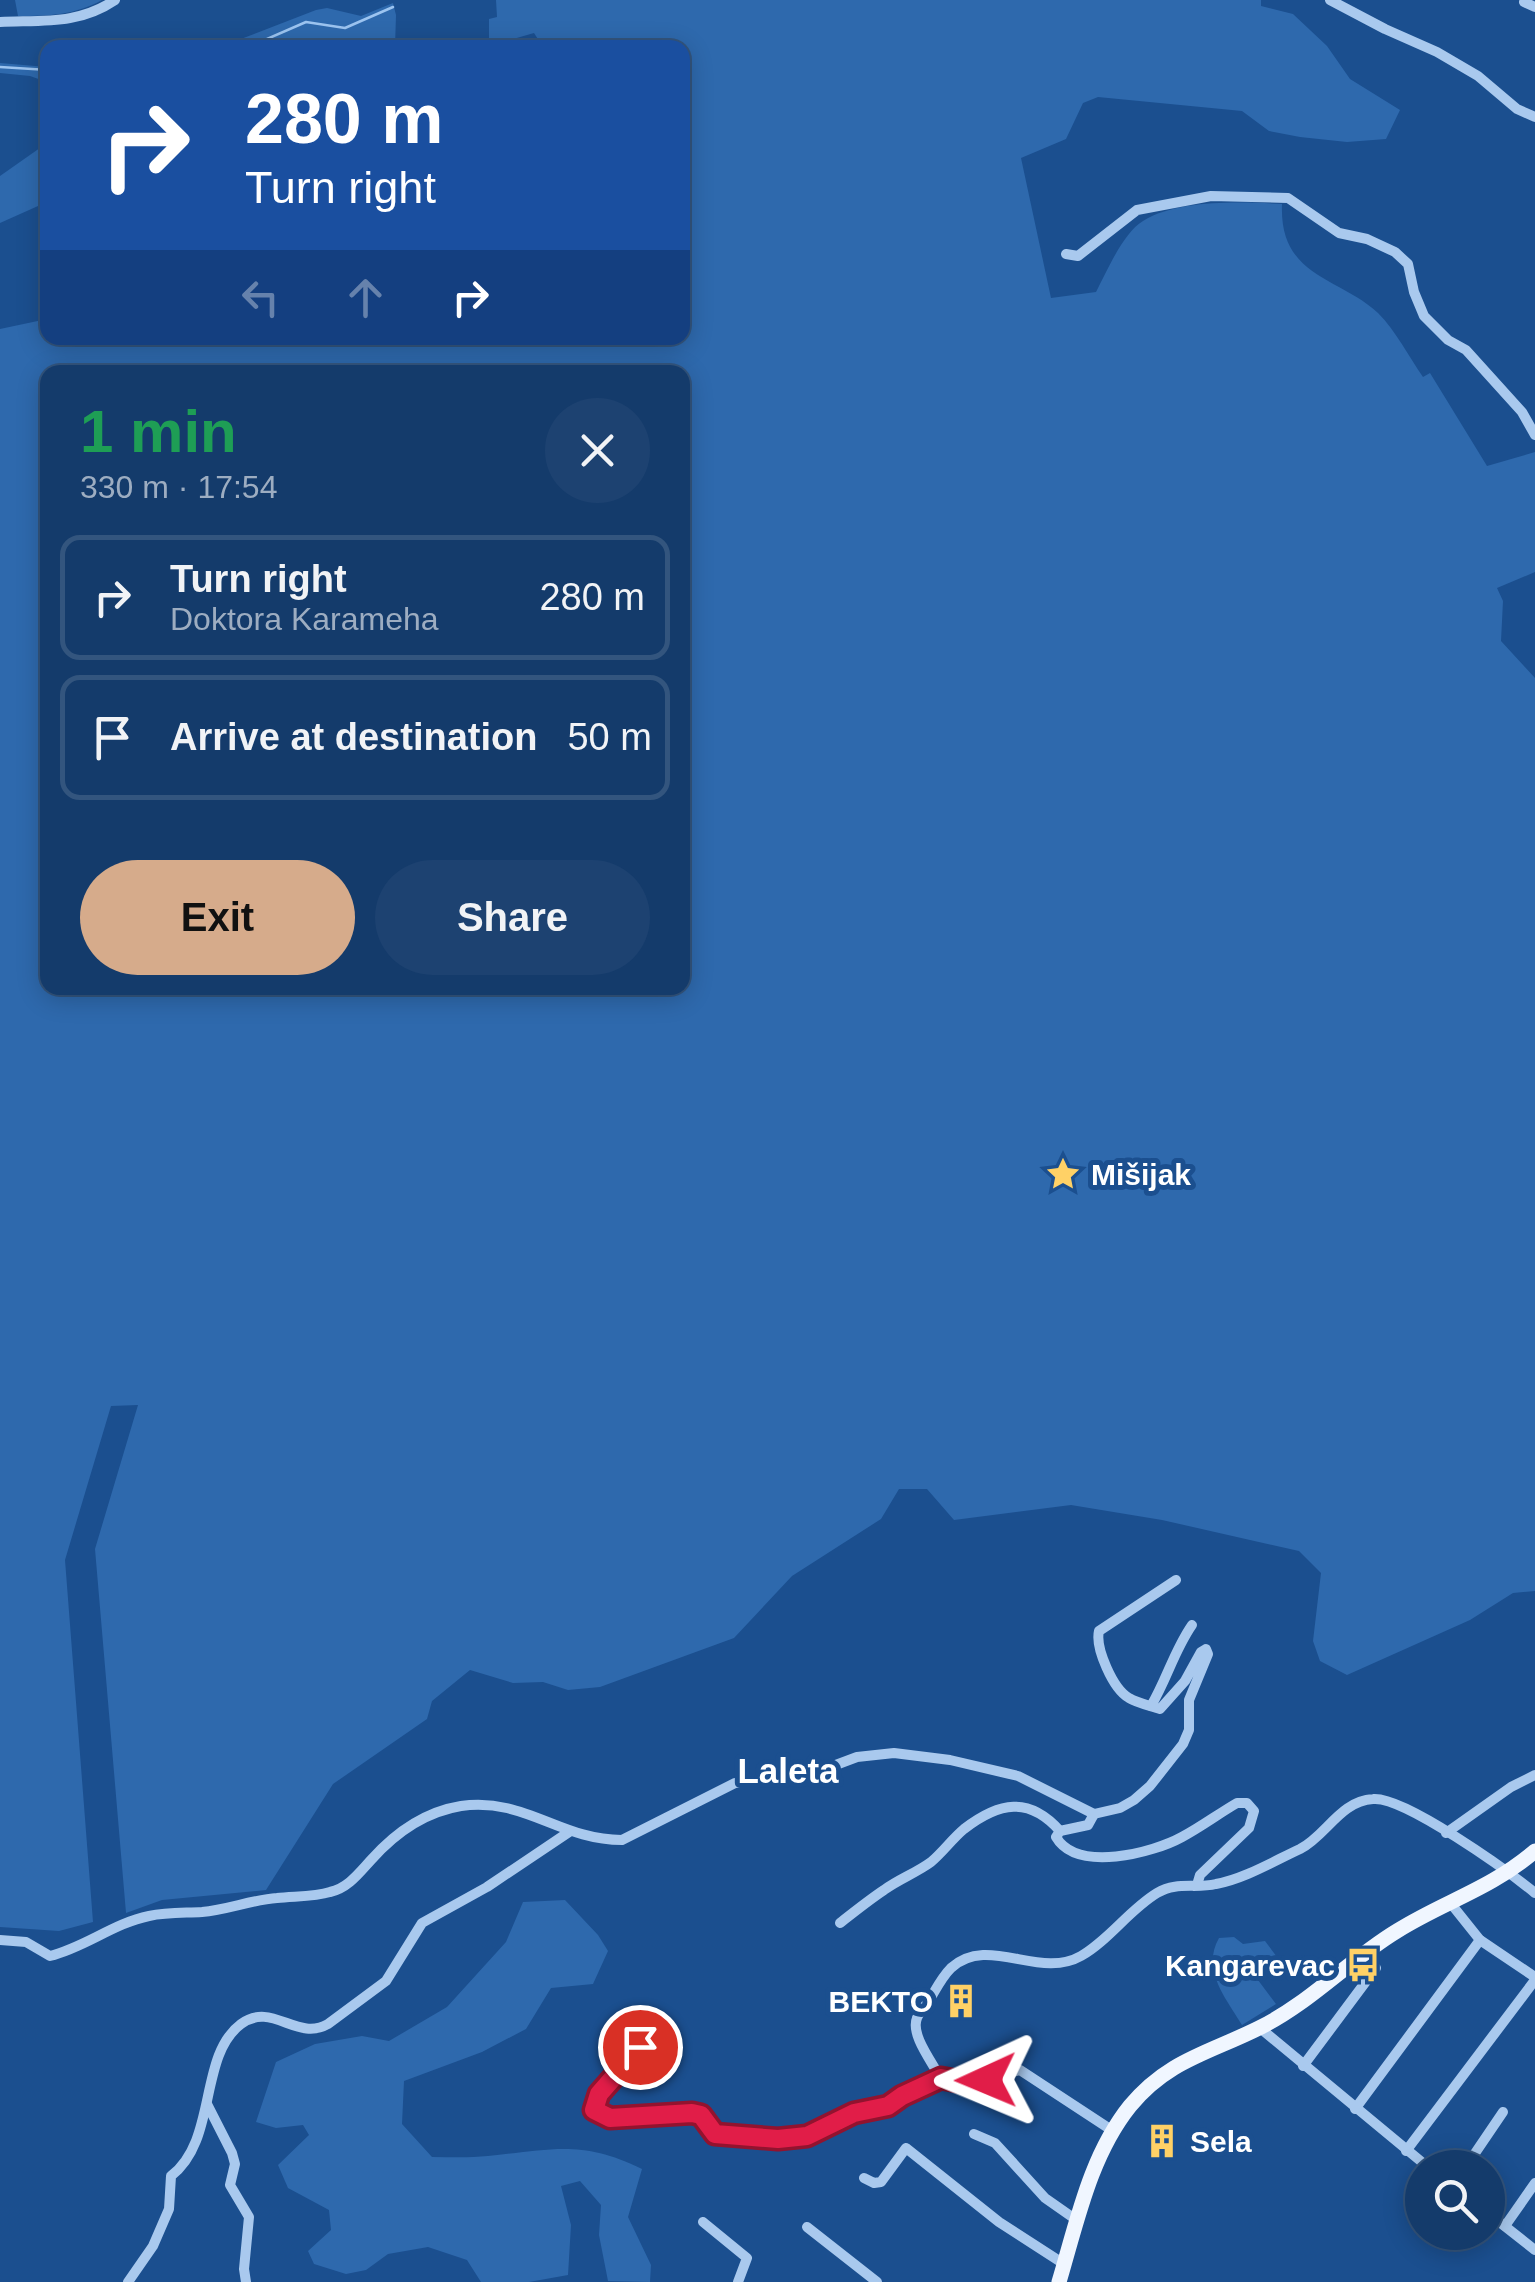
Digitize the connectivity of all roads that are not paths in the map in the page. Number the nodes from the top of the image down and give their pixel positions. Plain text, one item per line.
1 (115, 0) edge
2 (1330, 0) edge
3 (0, 22) edge
4 (1535, 117) edge
5 (1066, 254) dead end
6 (1535, 435) edge
7 (1176, 1580) dead end
8 (1192, 1625) dead end
9 (1151, 1706) junction
10 (1535, 1774) edge
11 (1094, 1814) junction
12 (1060, 1831) junction
13 (569, 1832) junction
14 (1446, 1833) junction
15 (1535, 1850) edge
16 (1510, 1873) junction
17 (1198, 1886) junction
18 (1535, 1893) edge
19 (1452, 1904) junction
20 (840, 1923) dead end
21 (0, 1940) edge
22 (1480, 1940) junction
23 (1376, 1968) dead end
24 (1535, 1979) edge
25 (663, 2022) dead end
26 (1260, 2028) junction
27 (1304, 2066) junction
28 (941, 2078) junction
29 (206, 2103) junction
30 (1355, 2108) junction
31 (1504, 2112) dead end
32 (1112, 2131) junction
33 (974, 2134) dead end
34 (1405, 2150) edge
35 (1407, 2150) edge
36 (1478, 2150) edge
37 (864, 2178) dead end
38 (1535, 2183) edge
39 (1075, 2219) junction
40 (703, 2222) dead end
41 (1505, 2225) edge
42 (806, 2227) dead end
43 (1505, 2227) edge
44 (1535, 2250) edge
45 (1064, 2264) junction
46 (128, 2282) edge
47 (246, 2282) edge
48 (738, 2282) edge
49 (877, 2282) edge
50 (1059, 2282) edge

1 - 3 street
2 - 4 street
5 - 6 street
7 - 9 street
8 - 9 street
9 - 11 street
10 - 14 street
11 - 12 street
11 - 13 street
12 - 17 street
12 - 20 street
13 - 21 street
13 - 29 street
14 - 16 street
14 - 17 street
15 - 16 main road
16 - 18 street
16 - 19 main road
17 - 28 street
19 - 22 street
19 - 26 main road
22 - 24 street
22 - 30 street
23 - 27 street
24 - 35 street
25 - 28 street
26 - 27 street
26 - 32 main road
27 - 30 street
28 - 32 street
29 - 46 street
29 - 47 street
30 - 34 street
31 - 36 street
32 - 39 main road
33 - 39 street
37 - 45 street
38 - 41 street
39 - 45 main road
40 - 48 street
42 - 49 street
43 - 44 street
45 - 50 main road

